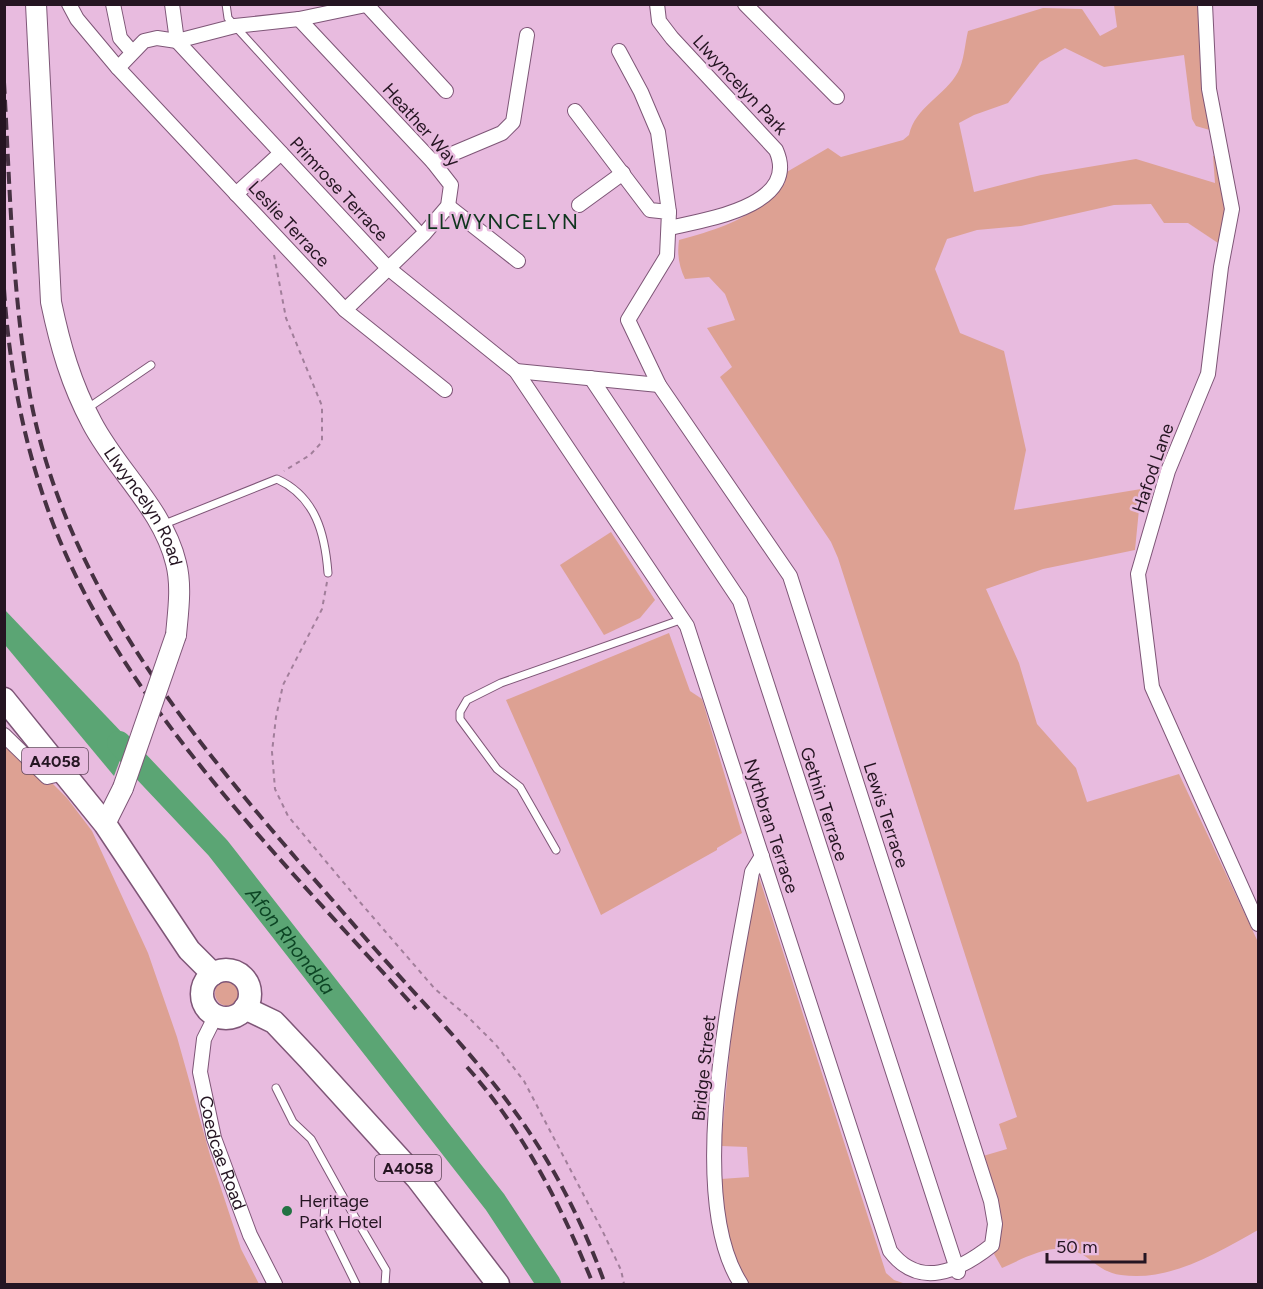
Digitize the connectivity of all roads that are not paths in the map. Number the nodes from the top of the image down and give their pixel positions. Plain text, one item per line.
1 (36, 4) edge
2 (69, 4) edge
3 (113, 4) edge
4 (172, 4) edge
5 (226, 4) edge
6 (657, 4) edge
7 (745, 4) edge
8 (1205, 4) edge
9 (366, 5) edge
10 (299, 19) junction
11 (235, 26) junction
12 (527, 35) dead end
13 (177, 40) junction
14 (619, 51) dead end
15 (132, 52) junction
16 (118, 68) junction
17 (446, 91) dead end
18 (837, 97) dead end
19 (575, 111) dead end
20 (280, 153) junction
21 (433, 162) junction
22 (622, 173) junction
23 (236, 194) junction
24 (579, 205) dead end
25 (448, 206) junction
26 (669, 212) junction
27 (669, 228) junction
28 (424, 234) junction
29 (518, 261) dead end
30 (388, 268) junction
31 (345, 310) junction
32 (151, 365) dead end
33 (516, 371) junction
34 (591, 378) junction
35 (659, 385) junction
36 (445, 390) dead end
37 (85, 410) junction
38 (161, 525) junction
39 (328, 573) road end
40 (683, 619) junction
41 (4, 699) edge
42 (4, 735) edge
43 (64, 772) junction
44 (105, 824) junction
45 (556, 850) dead end
46 (762, 856) junction
47 (1258, 924) edge
48 (213, 974) junction
49 (245, 1008) junction
50 (216, 1015) junction
51 (276, 1088) dead end
52 (342, 1195) junction
53 (957, 1272) junction
54 (275, 1284) edge
55 (356, 1284) edge
56 (385, 1284) edge
57 (498, 1284) edge
58 (741, 1284) edge

1 - 37 main road, Llwyncelyn Road
2 - 16 street, Leslie Terrace
3 - 15 street
4 - 13 street
5 - 11 lane
6 - 27 street, Llwyncelyn Park
7 - 18 street
8 - 47 street, Hafod Lane
9 - 10 street
9 - 17 street
10 - 11 street
10 - 21 street, Heather Way
11 - 13 street
11 - 28 lane
12 - 21 street
13 - 15 street
13 - 20 street, Primrose Terrace
14 - 26 street
15 - 16 street
16 - 23 street, Leslie Terrace
19 - 22 street
20 - 23 street
20 - 30 street, Primrose Terrace
21 - 25 street, Heather Way
22 - 24 street
22 - 26 street
23 - 31 street, Leslie Terrace
25 - 28 street
25 - 29 street
26 - 27 street
27 - 35 street
28 - 30 street
30 - 31 street
30 - 33 street, Primrose Terrace
31 - 36 street, Leslie Terrace
32 - 37 lane
33 - 34 street
33 - 40 street, Nythbran Terrace
34 - 35 street
34 - 53 street, Gethin Terrace
35 - 53 street, Lewis Terrace
37 - 38 main road, Llwyncelyn Road
38 - 39 lane
38 - 44 main road, Llwyncelyn Road, bridge
40 - 45 lane
40 - 46 street, Nythbran Terrace
41 - 43 main road, A4058
42 - 43 street
43 - 44 main road, A4058
44 - 48 main road, A4058
46 - 53 street, Nythbran Terrace
46 - 58 street, Bridge Street
48 - 49 main road
48 - 50 main road
49 - 50 main road
49 - 57 main road, A4058
50 - 54 street, Coedcae Road
51 - 52 lane
52 - 55 lane
52 - 56 lane

